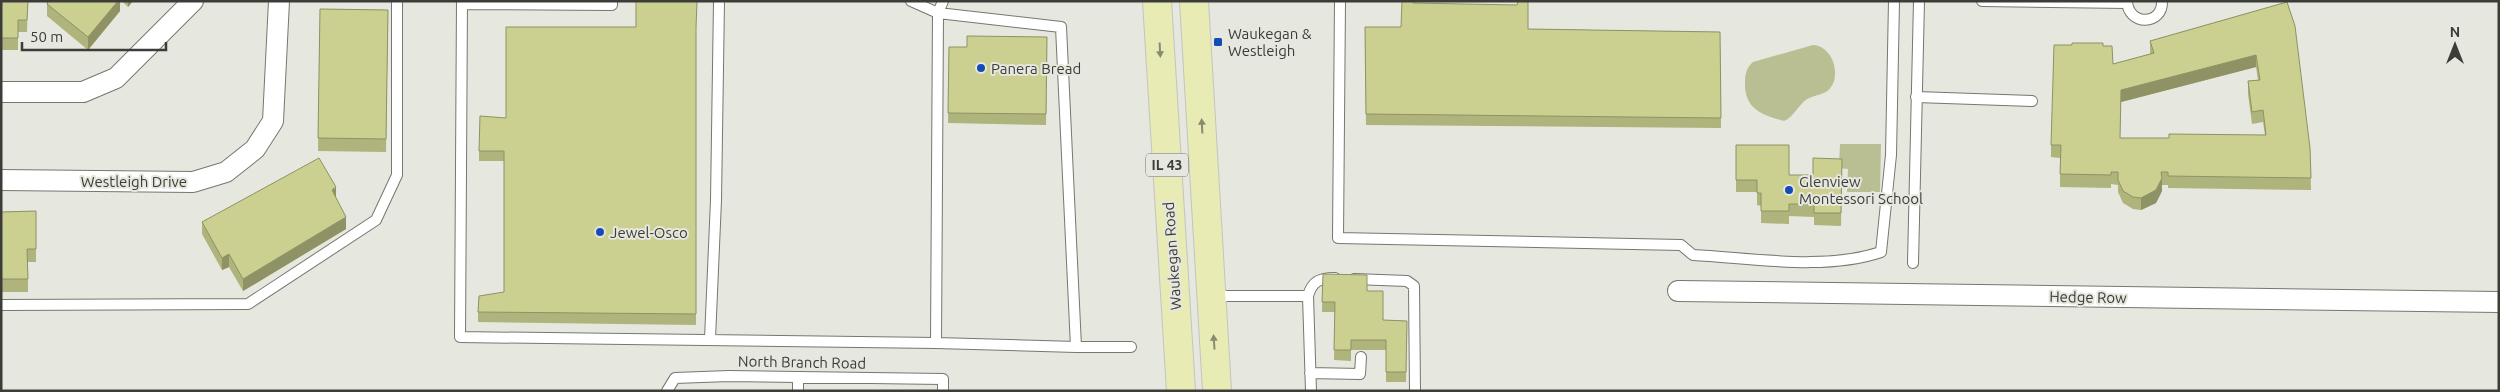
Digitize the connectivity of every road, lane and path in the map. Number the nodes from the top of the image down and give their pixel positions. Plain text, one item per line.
1 (193, 1) edge
2 (279, 1) edge
3 (397, 1) edge
4 (612, 1) edge
5 (719, 1) edge
6 (911, 1) edge
7 (943, 1) edge
8 (1157, 1) edge
9 (1194, 1) edge
10 (1340, 1) edge
11 (1894, 1) edge
12 (1918, 1) edge
13 (1982, 1) edge
14 (2162, 1) edge
15 (2127, 2) edge
16 (462, 3) edge
17 (938, 13) junction
18 (1, 92) edge
19 (1916, 97) junction
20 (2032, 101) dead end
21 (1, 180) edge
22 (1913, 264) dead end
23 (1678, 291) dead end
24 (1211, 296) junction
25 (1308, 296) junction
26 (2499, 302) edge
27 (1, 305) edge
28 (710, 339) junction
29 (936, 343) junction
30 (1076, 347) junction
31 (1131, 347) dead end
32 (1361, 356) dead end
33 (1310, 373) junction
34 (798, 377) junction
35 (667, 391) edge
36 (798, 391) edge
37 (943, 391) edge
38 (1181, 391) edge
39 (1217, 391) edge
40 (1311, 391) edge
41 (1415, 391) edge

1 - 18 street
2 - 21 street, Westleigh Drive
3 - 27 lane
4 - 16 lane
5 - 28 lane
6 - 17 lane
7 - 17 lane
8 -> 38 main road, Waukegan Road / IL 43
24 -> 9 main road, IL 43
10 - 11 lane
12 - 19 lane
13 - 15 lane
14 - 15 lane
16 - 28 lane
17 - 29 lane
17 - 30 lane
19 - 20 lane
19 - 22 lane
23 - 26 street, Hedge Row
24 - 25 lane
39 -> 24 main road, IL 43
25 - 33 lane
25 - 41 lane
28 - 29 lane
29 - 30 lane
30 - 31 lane
32 - 33 lane
33 - 40 lane
34 - 35 lane, North Branch Road
34 - 36 lane
34 - 37 lane, North Branch Road

